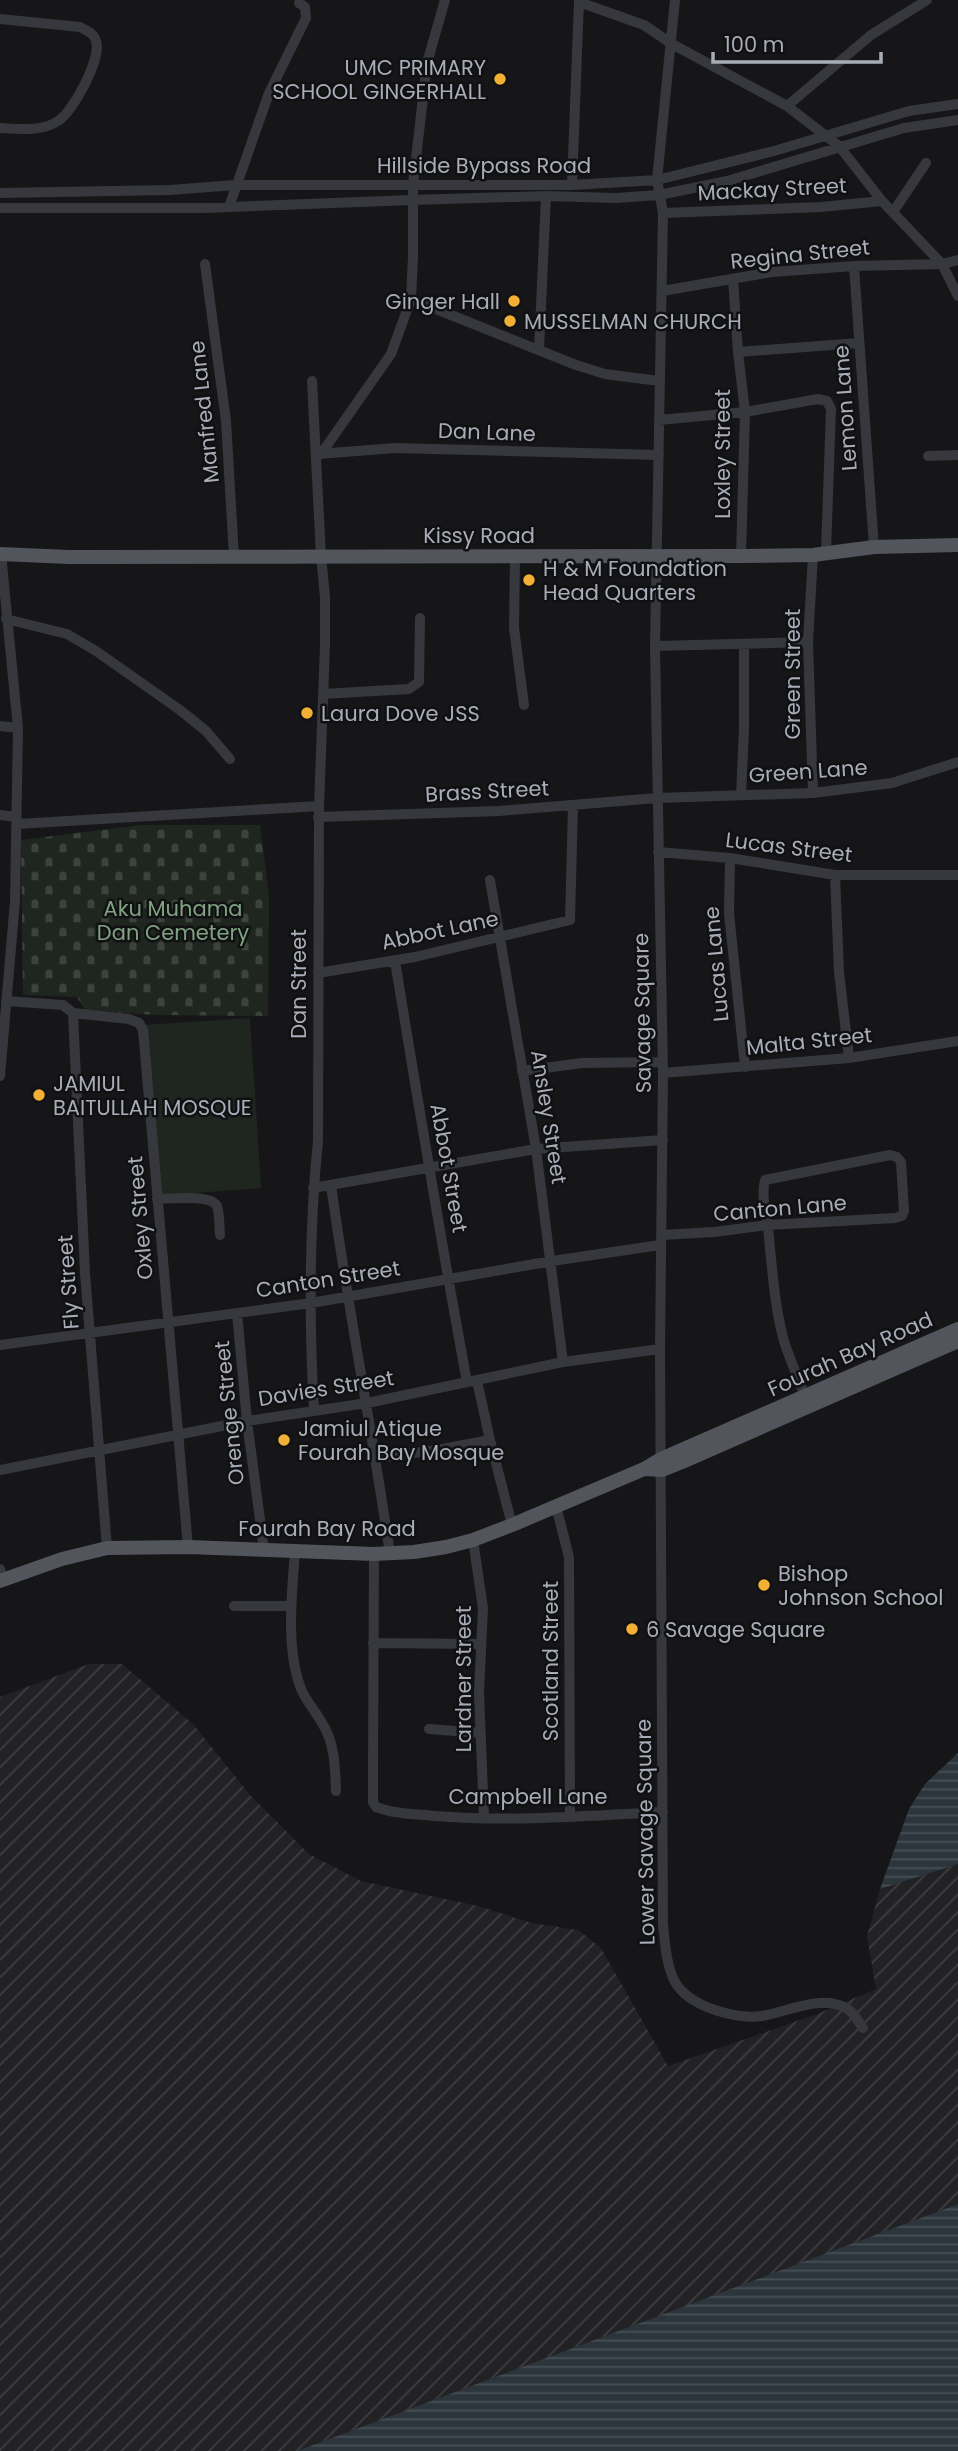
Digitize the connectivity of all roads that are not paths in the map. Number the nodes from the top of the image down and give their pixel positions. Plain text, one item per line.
1 (445, 0) edge
2 (675, 0) edge
3 (927, 0) edge
4 (579, 1) edge
5 (299, 3) dead end
6 (0, 19) edge
7 (672, 44) junction
8 (958, 104) edge
9 (787, 106) junction
10 (958, 120) edge
11 (0, 128) edge
12 (824, 135) junction
13 (839, 146) junction
14 (926, 163) dead end
15 (657, 180) junction
16 (413, 184) junction
17 (572, 185) junction
18 (235, 186) junction
19 (0, 193) edge
20 (659, 195) junction
21 (546, 197) junction
22 (412, 200) junction
23 (882, 201) junction
24 (229, 206) junction
25 (0, 208) edge
26 (892, 212) junction
27 (663, 214) junction
28 (958, 260) edge
29 (205, 264) dead end
30 (942, 264) junction
31 (854, 266) junction
32 (733, 279) junction
33 (662, 291) junction
34 (958, 296) edge
35 (411, 299) junction
36 (859, 343) junction
37 (539, 350) junction
38 (738, 352) junction
39 (312, 381) dead end
40 (659, 381) junction
41 (745, 412) junction
42 (659, 420) junction
43 (318, 454) junction
44 (659, 455) junction
45 (928, 456) dead end
46 (958, 456) edge
47 (958, 545) edge
48 (874, 547) junction
49 (820, 553) junction
50 (1, 554) edge
51 (234, 556) junction
52 (321, 556) junction
53 (516, 556) junction
54 (656, 556) junction
55 (741, 556) junction
56 (420, 618) dead end
57 (6, 619) junction
58 (808, 642) junction
59 (744, 645) junction
60 (654, 646) junction
61 (323, 694) junction
62 (524, 705) dead end
63 (0, 726) edge
64 (18, 728) junction
65 (230, 759) dead end
66 (958, 762) edge
67 (813, 793) junction
68 (741, 795) junction
69 (657, 798) junction
70 (573, 806) junction
71 (318, 812) junction
72 (0, 815) edge
73 (16, 820) junction
74 (658, 852) junction
75 (730, 858) junction
76 (835, 875) junction
77 (958, 875) edge
78 (490, 880) dead end
79 (500, 937) junction
80 (395, 961) junction
81 (317, 973) junction
82 (6, 1001) junction
83 (73, 1013) junction
84 (958, 1041) edge
85 (849, 1058) junction
86 (745, 1067) junction
87 (662, 1068) junction
88 (522, 1071) junction
89 (0, 1076) edge
90 (663, 1140) junction
91 (536, 1149) junction
92 (428, 1168) junction
93 (331, 1185) junction
94 (313, 1188) junction
95 (157, 1199) junction
96 (768, 1225) junction
97 (220, 1235) dead end
98 (661, 1240) junction
99 (552, 1261) junction
100 (448, 1279) junction
101 (347, 1295) junction
102 (311, 1303) junction
103 (237, 1313) junction
104 (169, 1322) junction
105 (958, 1329) edge
106 (90, 1333) junction
107 (958, 1341) edge
108 (0, 1345) edge
109 (660, 1349) junction
110 (563, 1362) junction
111 (472, 1382) junction
112 (843, 1385) junction
113 (805, 1396) junction
114 (367, 1403) junction
115 (314, 1411) junction
116 (247, 1421) junction
117 (178, 1436) junction
118 (490, 1440) junction
119 (721, 1440) junction
120 (99, 1450) junction
121 (376, 1458) junction
122 (661, 1464) junction
123 (0, 1470) edge
124 (556, 1506) junction
125 (512, 1525) junction
126 (473, 1540) junction
127 (188, 1547) junction
128 (107, 1548) junction
129 (264, 1550) junction
130 (295, 1551) junction
131 (390, 1553) junction
132 (374, 1554) junction
133 (1, 1576) edge
134 (234, 1606) dead end
135 (291, 1606) junction
136 (373, 1643) junction
137 (480, 1644) junction
138 (429, 1729) dead end
139 (481, 1733) junction
140 (336, 1791) dead end
141 (663, 1812) junction
142 (570, 1817) junction
143 (484, 1818) junction
144 (863, 2028) dead end

1 - 16 street
2 - 7 street, Savage Square
3 - 9 street
4 - 7 street
4 - 17 street
5 - 18 street
6 - 11 street
7 - 9 street
7 - 15 street, Savage Square
8 - 12 street, Hillside Bypass Road
9 - 12 street
10 - 13 street, Hillside Bypass Road
12 - 13 street
12 - 15 street, Hillside Bypass Road
13 - 20 street, Hillside Bypass Road
13 - 23 street
14 - 26 street
15 - 17 street, Hillside Bypass Road
15 - 20 street, Savage Square
16 - 17 street, Hillside Bypass Road
16 - 18 street, Hillside Bypass Road
16 - 22 street
18 - 19 street, Hillside Bypass Road
18 - 24 street
20 - 21 street, Hillside Bypass Road
20 - 27 street, Savage Square
21 - 22 street, Hillside Bypass Road
21 - 37 street
22 - 24 street, Hillside Bypass Road
22 - 35 street
23 - 26 street
23 - 27 street, Mackay Street
24 - 25 street, Hillside Bypass Road
26 - 30 street
27 - 33 street, Savage Square
28 - 30 street, Regina Street
29 - 51 street, Manfred Lane
30 - 31 street, Regina Street
30 - 34 street
31 - 32 street, Regina Street
31 - 36 street, Lemon Lane
32 - 33 street, Regina Street
32 - 38 street, Loxley Street
33 - 40 street, Savage Square
35 - 37 street
35 - 43 street
36 - 38 street
36 - 48 street, Lemon Lane
37 - 40 street
38 - 41 street, Loxley Street
39 - 43 street, Dan Street
40 - 42 street, Savage Square
41 - 42 street
41 - 49 street, Green Street
41 - 55 street, Loxley Street
42 - 44 street, Savage Square
43 - 44 street, Dan Lane
43 - 52 street, Dan Street
44 - 54 street, Savage Square
45 - 46 street
47 - 48 main road, Kissy Road
48 - 49 main road, Kissy Road
49 - 55 main road, Kissy Road
49 - 58 street, Green Street
50 - 51 main road, Kissy Road
50 - 57 street
51 - 52 main road, Kissy Road
52 - 53 main road, Kissy Road
52 - 61 street, Dan Street
53 - 54 main road, Kissy Road
53 - 62 street
54 - 55 main road, Kissy Road
54 - 60 street, Savage Square
56 - 61 street
57 - 64 street
57 - 65 street
58 - 59 street
58 - 67 street, Green Street
59 - 60 street
59 - 68 street
60 - 69 street, Savage Square
61 - 71 street, Dan Street
63 - 64 street
64 - 73 street
66 - 67 street, Green Lane
67 - 68 street, Green Lane
68 - 69 street, Green Lane
69 - 70 street, Brass Street
69 - 74 street, Savage Square
70 - 71 street, Brass Street
70 - 79 street, Abbot Lane
71 - 73 street, Brass Street
71 - 81 street, Dan Street
72 - 73 street, Brass Street
73 - 82 street
74 - 75 street, Lucas Street
74 - 87 street, Savage Square
75 - 76 street, Lucas Street
75 - 86 street, Lucas Lane
76 - 77 street, Lucas Street
76 - 85 street
78 - 79 street, Ansley Street
79 - 80 street, Abbot Lane
79 - 88 street, Ansley Street
80 - 81 street, Abbot Lane
80 - 92 street, Abbot Street
81 - 94 street, Dan Street
82 - 83 street, Oxley Street
82 - 89 street
83 - 95 street, Oxley Street
83 - 106 street, Fly Street
84 - 85 street, Malta Street
85 - 86 street, Malta Street
86 - 87 street, Malta Street
87 - 88 street, Malta Street
87 - 90 street, Savage Square
88 - 91 street, Ansley Street
90 - 91 street
90 - 98 street, Savage Square
91 - 92 street
91 - 99 street, Ansley Street
92 - 93 street
92 - 100 street, Abbot Street
93 - 94 street
93 - 101 street
94 - 102 street, Dan Street
95 - 97 street
95 - 104 street, Oxley Street
96 - 96 street, Canton Lane
96 - 98 street, Canton Lane
96 - 113 street
98 - 99 street, Canton Street
98 - 109 street, Savage Square
99 - 100 street, Canton Street
99 - 110 street, Ansley Street
100 - 101 street, Canton Street
100 - 111 street, Abbot Street
101 - 102 street, Canton Street
101 - 114 street
102 - 103 street, Canton Street
102 - 115 street, Dan Street
103 - 104 street, Canton Street
103 - 116 street, Orenge Street
104 - 106 street, Canton Street
104 - 117 street, Oxley Street
105 - 112 main road, Fourah Bay Road
106 - 108 street, Canton Street
106 - 120 street, Fly Street
107 - 112 main road, Fourah Bay Road
109 - 110 street, Davies Street
109 - 122 street, Savage Square
110 - 111 street, Davies Street
111 - 114 street, Davies Street
111 - 118 street, Abbot Street
112 - 113 main road, Fourah Bay Road
112 - 119 main road, Fourah Bay Road
113 - 119 main road, Fourah Bay Road
114 - 115 street, Davies Street
114 - 121 street
115 - 116 street, Davies Street
116 - 117 street, Davies Street
116 - 129 street, Orenge Street
117 - 120 street, Davies Street
117 - 127 street, Oxley Street
118 - 121 street
118 - 125 street, Abbot Street
119 - 122 main road, Fourah Bay Road
120 - 123 street, Davies Street
120 - 128 street, Fly Street
121 - 131 street
122 - 124 main road, Fourah Bay Road
122 - 141 street, Lower Savage Square
124 - 125 main road, Fourah Bay Road
124 - 142 street, Scotland Street
125 - 126 main road, Fourah Bay Road
126 - 131 main road, Fourah Bay Road
126 - 137 street, Lardner Street
127 - 128 main road, Fourah Bay Road
127 - 129 main road, Fourah Bay Road
128 - 133 main road, Fourah Bay Road
129 - 130 main road, Fourah Bay Road
130 - 132 main road, Fourah Bay Road
130 - 135 street
131 - 132 main road, Fourah Bay Road
132 - 136 street
134 - 135 street
135 - 140 street
136 - 137 street
136 - 143 street, Campbell Lane
137 - 139 street, Lardner Street
138 - 139 street
139 - 143 street, Lardner Street
141 - 142 street, Campbell Lane
141 - 144 street, Lower Savage Square
142 - 143 street, Campbell Lane

